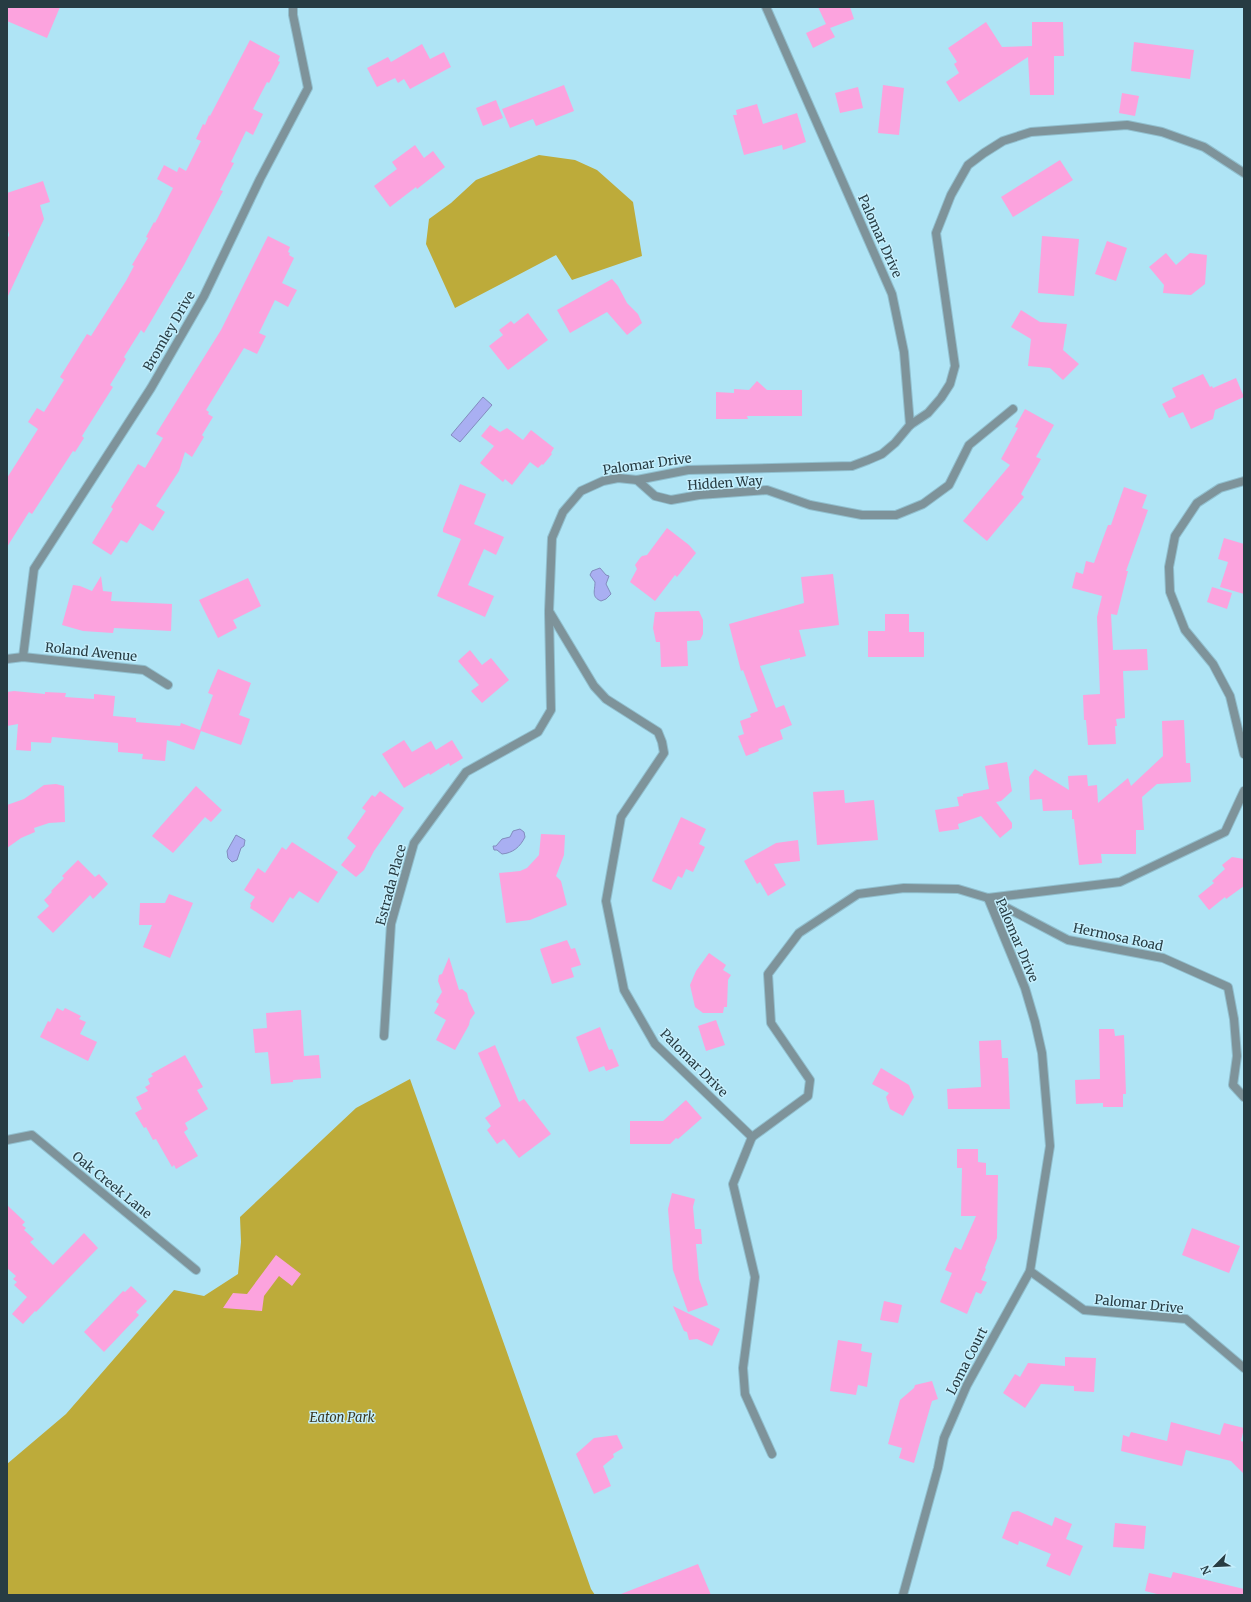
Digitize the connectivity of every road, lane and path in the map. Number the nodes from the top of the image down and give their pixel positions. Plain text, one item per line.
1 (293, 7) edge
2 (766, 7) edge
3 (1244, 173) edge
4 (1013, 409) dead end
5 (910, 425) junction
6 (637, 480) junction
7 (1244, 481) edge
8 (549, 611) junction
9 (23, 657) junction
10 (7, 659) edge
11 (168, 685) dead end
12 (1244, 754) edge
13 (1244, 791) edge
14 (988, 898) junction
15 (384, 1036) dead end
16 (1244, 1098) edge
17 (752, 1137) junction
18 (7, 1140) edge
19 (196, 1270) dead end
20 (1030, 1271) junction
21 (1244, 1368) edge
22 (772, 1454) dead end
23 (903, 1595) edge

1 - 9 street, Bromley Drive
2 - 5 street, Palomar Drive
3 - 5 street
4 - 6 street, Hidden Way
5 - 6 street, Palomar Drive
6 - 8 street, Palomar Drive
7 - 12 street
8 - 15 street, Estrada Place
8 - 17 street, Palomar Drive
9 - 10 street, Roland Avenue
9 - 11 street, Roland Avenue
13 - 14 street
14 - 16 street, Hermosa Road
14 - 17 street, Palomar Drive
14 - 20 street, Palomar Drive
17 - 22 street
18 - 19 street, Oak Creek Lane
20 - 21 street, Palomar Drive
20 - 23 street, Loma Court

